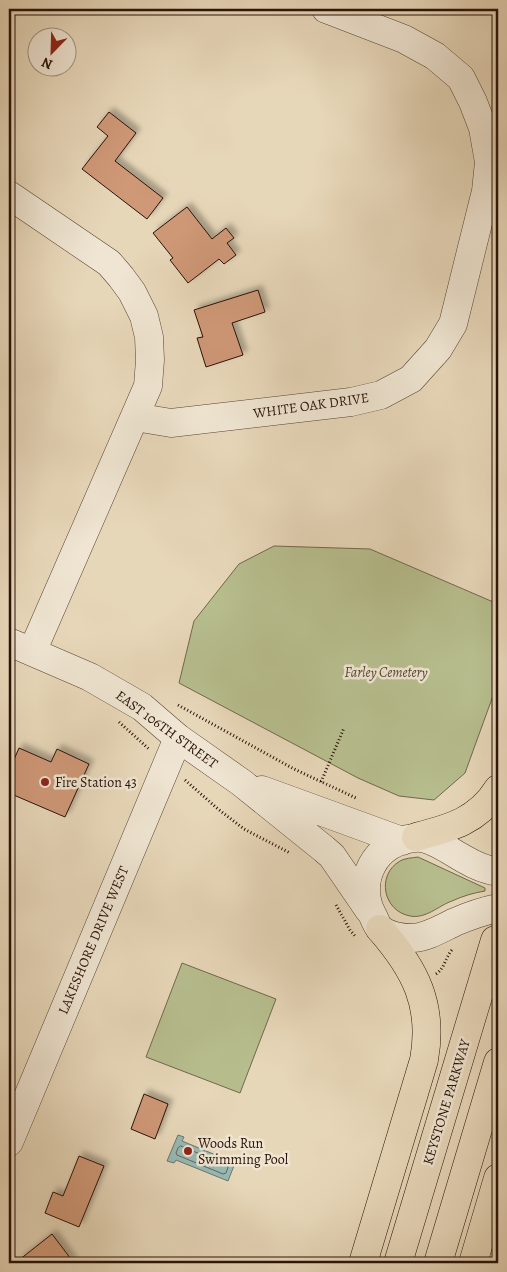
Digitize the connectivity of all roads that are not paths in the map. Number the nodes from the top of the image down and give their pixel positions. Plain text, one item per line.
1 (326, 9) edge
2 (9, 195) edge
3 (135, 417) junction
4 (21, 647) edge
5 (178, 738) junction
6 (242, 783) junction
7 (498, 789) edge
8 (409, 839) junction
9 (498, 872) edge
10 (498, 908) edge
11 (370, 926) junction
12 (495, 940) dead end
13 (498, 1062) edge
14 (9, 1142) edge
15 (498, 1178) edge
16 (363, 1263) edge
17 (398, 1263) edge
18 (438, 1263) edge
19 (473, 1263) edge

1 - 3 street, WHITE OAK DRIVE
2 - 3 street
3 - 4 street
4 - 5 street, EAST 106TH STREET
5 - 6 street, EAST 106TH STREET
5 - 14 street, LAKESHORE DRIVE WEST
6 - 8 street, EAST 106TH STREET
6 - 11 street, EAST 106TH STREET
7 - 8 highway
8 - 9 street, EAST 106TH STREET
8 - 11 street
10 - 11 street
11 - 16 highway
12 - 17 highway, KEYSTONE PARKWAY
13 - 18 highway
15 - 19 highway

